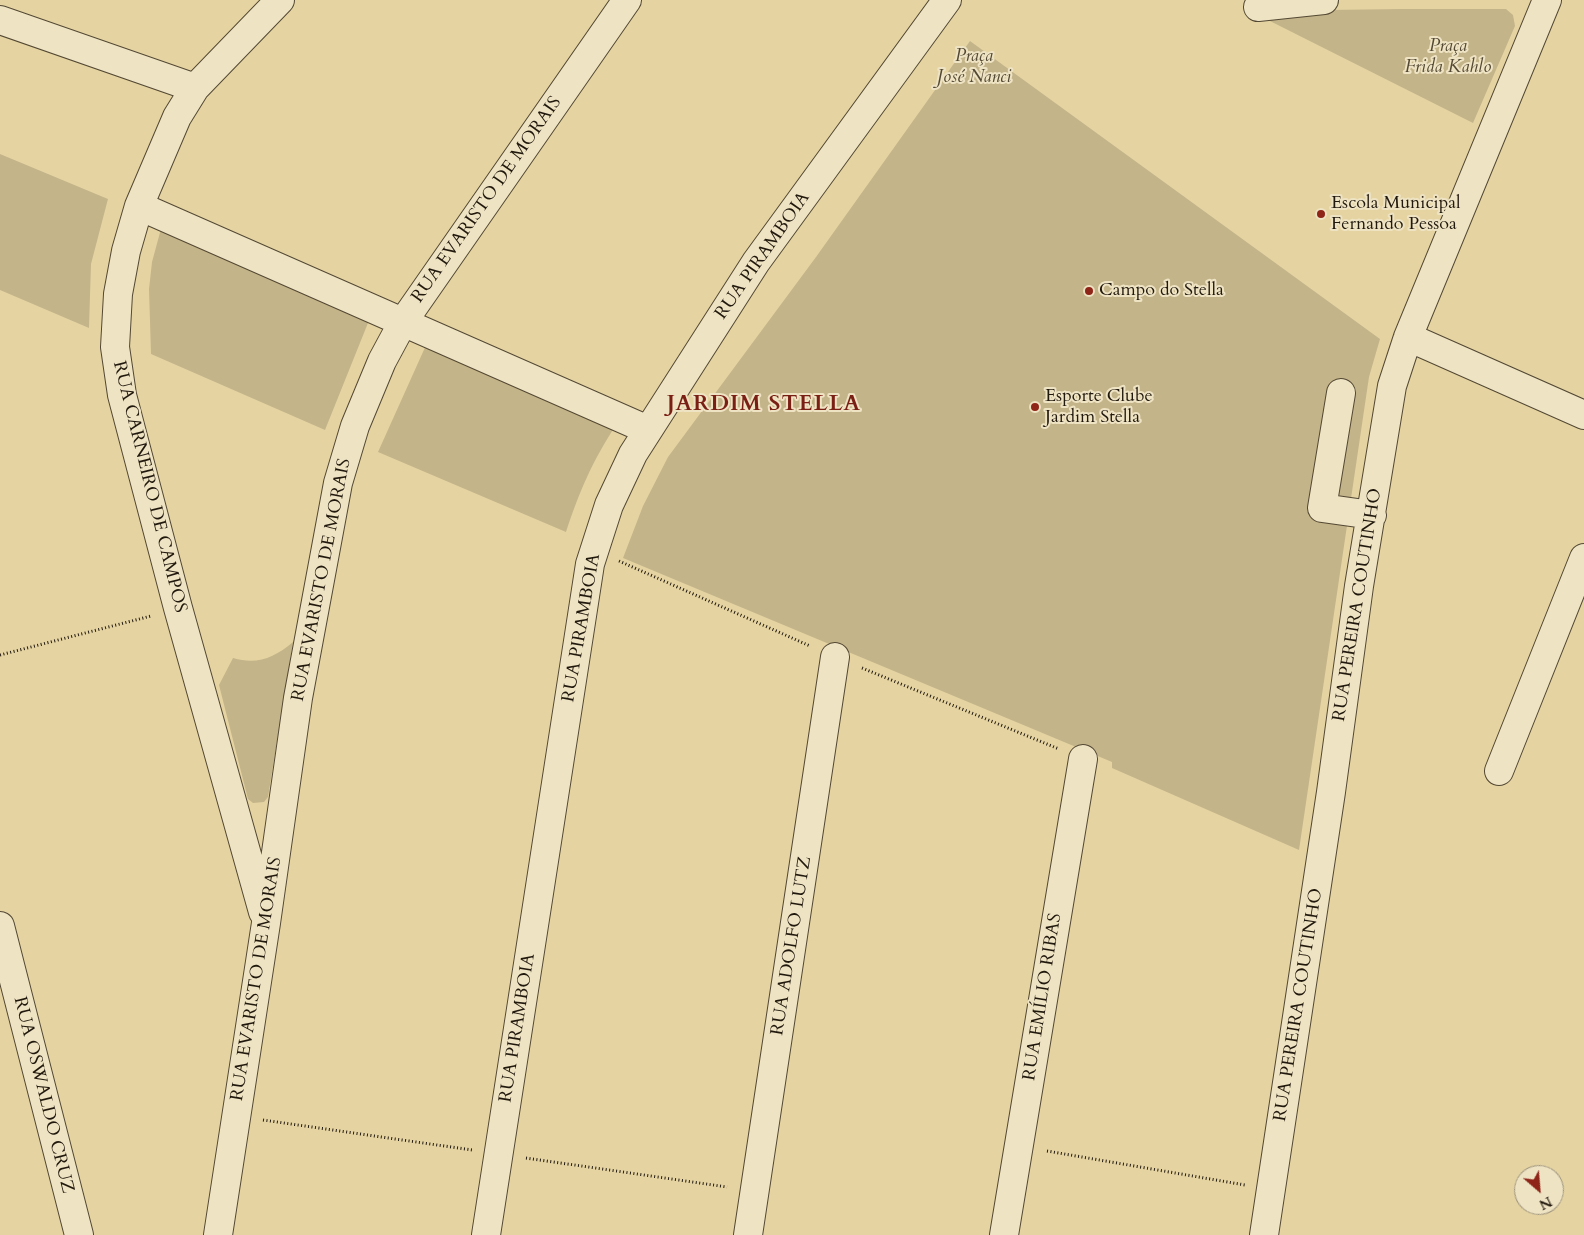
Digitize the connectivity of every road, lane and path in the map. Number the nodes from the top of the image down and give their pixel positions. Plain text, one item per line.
1 (280, 0) edge
2 (627, 0) edge
3 (947, 0) edge
4 (1324, 0) edge
5 (1547, 0) edge
6 (1258, 7) dead end
7 (0, 20) edge
8 (195, 88) junction
9 (139, 206) junction
10 (403, 322) junction
11 (1408, 337) junction
12 (1341, 393) dead end
13 (1584, 415) edge
14 (648, 430) junction
15 (1372, 515) junction
16 (594, 550) junction
17 (1584, 558) edge
18 (178, 608) junction
19 (0, 655) edge
20 (836, 657) junction
21 (1083, 759) joint
22 (1499, 771) dead end
23 (266, 923) junction
24 (0, 926) edge
25 (1018, 1146) junction
26 (1270, 1190) junction
27 (79, 1235) edge
28 (218, 1235) edge
29 (486, 1235) edge
30 (748, 1235) edge
31 (1004, 1235) edge
32 (1264, 1235) edge

1 - 8 street, RUA CARNEIRO DE CAMPOS
2 - 10 street, RUA EVARISTO DE MORAIS
3 - 14 street, RUA PIRAMBOIA
4 - 6 street
5 - 11 street, RUA PEREIRA COUTINHO
7 - 8 street
8 - 9 street, RUA CARNEIRO DE CAMPOS
9 - 10 street
9 - 18 street, RUA CARNEIRO DE CAMPOS
10 - 14 street
10 - 23 street, RUA EVARISTO DE MORAIS
11 - 13 street
11 - 15 street, RUA PEREIRA COUTINHO
12 - 15 street
14 - 16 street, RUA PIRAMBOIA
15 - 26 street, RUA PEREIRA COUTINHO
16 - 20 path
16 - 29 street, RUA PIRAMBOIA
17 - 22 street
18 - 19 path
18 - 23 street, RUA CARNEIRO DE CAMPOS
20 - 21 path
20 - 30 street, RUA ADOLFO LUTZ
21 - 25 street, RUA EMÍLIO RIBAS
23 - 28 street, RUA EVARISTO DE MORAIS
24 - 27 street, RUA OSWALDO CRUZ
25 - 26 path
25 - 31 street, RUA EMÍLIO RIBAS
26 - 32 street, RUA PEREIRA COUTINHO

